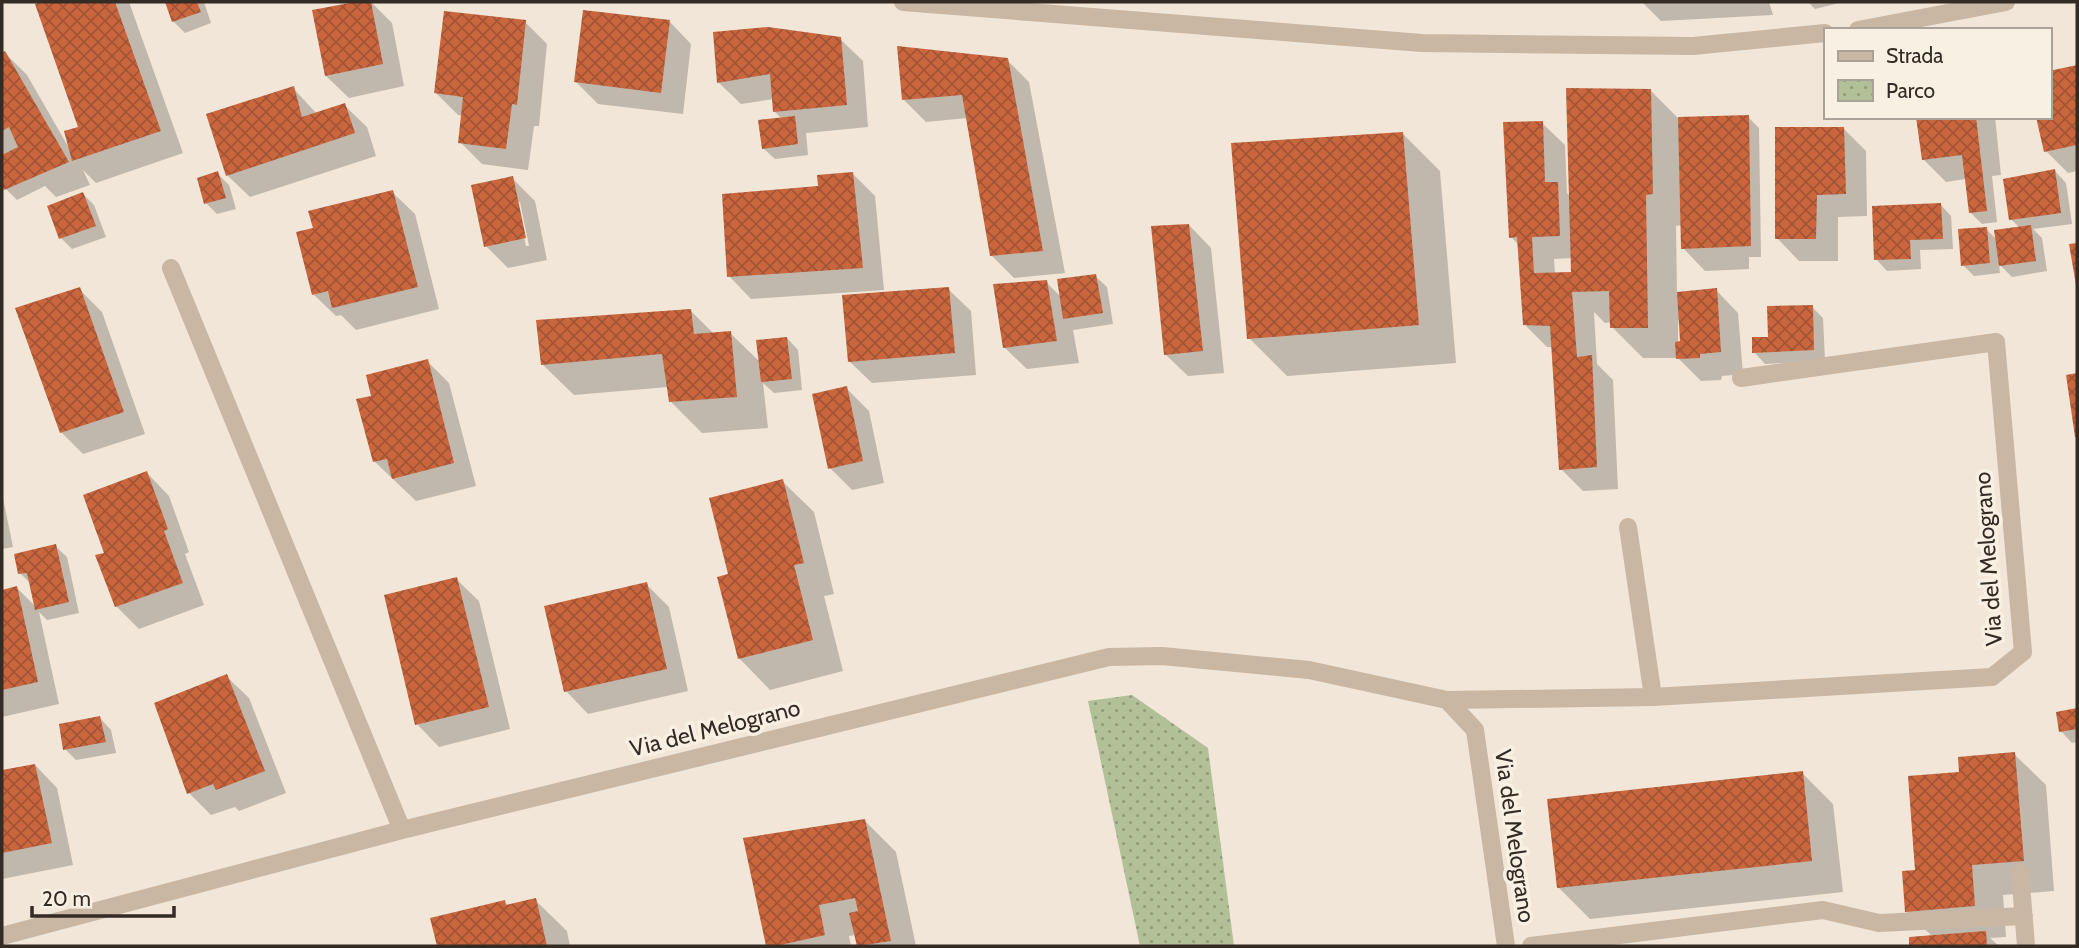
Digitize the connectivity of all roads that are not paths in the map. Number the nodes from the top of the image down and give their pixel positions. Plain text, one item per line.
1 (903, 2) edge
2 (2006, 2) edge
3 (1869, 28) edge
4 (1824, 33) edge
5 (171, 268) dead end
6 (1741, 378) dead end
7 (1628, 527) dead end
8 (1653, 697) junction
9 (1447, 701) junction
10 (402, 830) junction
11 (2020, 872) dead end
12 (2024, 916) junction
13 (2, 936) edge
14 (1506, 946) edge
15 (1531, 946) edge
16 (2026, 946) edge

1 - 4 street
2 - 3 street
5 - 10 street
6 - 8 street, Via del Melograno
7 - 8 street
8 - 9 street, Via del Melograno
9 - 10 street, Via del Melograno
9 - 14 street, Via del Melograno
10 - 13 street, Via del Melograno
11 - 12 street
12 - 15 street, Via del Melograno
12 - 16 street

